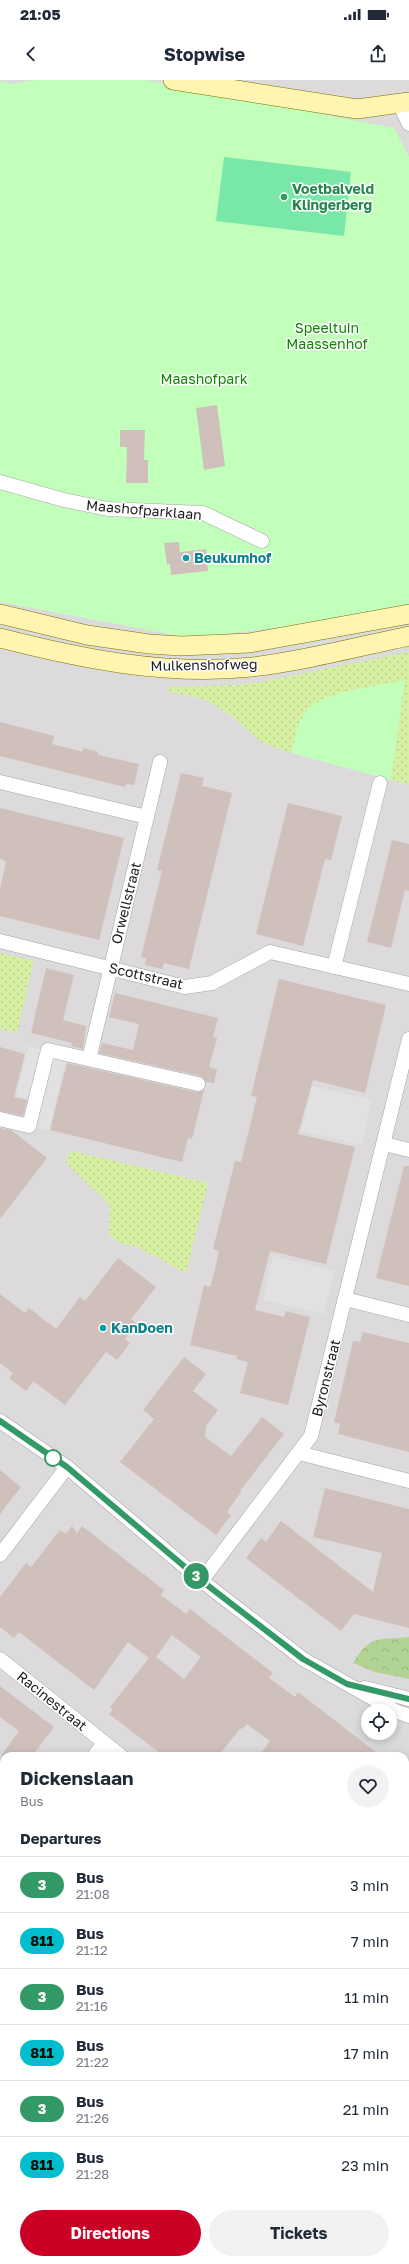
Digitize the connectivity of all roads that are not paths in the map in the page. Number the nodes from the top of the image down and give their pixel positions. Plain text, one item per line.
1 (173, 80) edge
2 (405, 104) edge
3 (409, 124) edge
4 (0, 482) edge
5 (262, 541) dead end
6 (0, 614) edge
7 (409, 614) edge
8 (409, 636) edge
9 (0, 638) edge
10 (160, 762) dead end
11 (0, 782) edge
12 (380, 783) dead end
13 (147, 817) junction
14 (0, 941) edge
15 (334, 967) junction
16 (111, 968) junction
17 (409, 984) edge
18 (409, 1039) edge
19 (89, 1059) junction
20 (198, 1084) dead end
21 (0, 1119) edge
22 (384, 1144) junction
23 (409, 1150) edge
24 (345, 1299) junction
25 (409, 1315) edge
26 (0, 1421) edge
27 (299, 1453) junction
28 (67, 1467) junction
29 (409, 1481) edge
30 (0, 1555) edge
31 (202, 1580) junction
32 (0, 1659) edge
33 (347, 1684) junction
34 (409, 1699) edge
35 (409, 1716) edge
36 (104, 1743) junction
37 (97, 1752) edge
38 (116, 1752) edge

1 - 2 street
2 - 3 street
4 - 5 street, Maashofparklaan
6 - 7 street, Mulkenshofweg
8 - 9 street, Mulkenshofweg
10 - 13 street, Orwellstraat
11 - 13 street
12 - 15 street
13 - 16 street, Orwellstraat
14 - 16 street, Scottstraat
15 - 16 street, Scottstraat
15 - 17 street, Scottstraat
16 - 19 street, Orwellstraat
18 - 22 street, Byronstraat
19 - 20 street
19 - 21 street
22 - 23 street
22 - 24 street, Byronstraat
24 - 25 street
24 - 27 street, Byronstraat
26 - 28 street
27 - 29 street
27 - 31 street, Byronstraat
28 - 30 street
28 - 31 street
31 - 33 street
32 - 36 street, Racinestraat
33 - 34 street
33 - 35 street
36 - 37 street
36 - 38 street, Racinestraat

